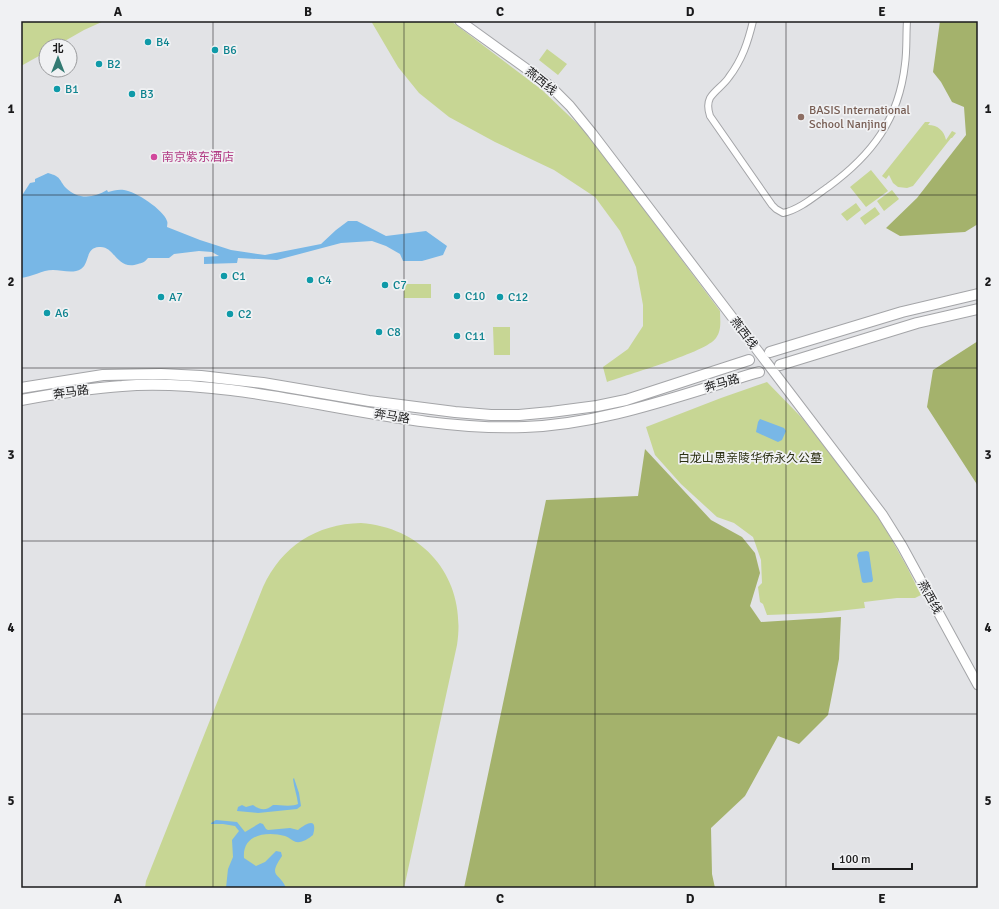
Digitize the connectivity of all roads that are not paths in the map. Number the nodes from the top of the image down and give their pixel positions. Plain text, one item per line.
1 (460, 21) edge
2 (753, 21) edge
3 (907, 21) edge
4 (978, 294) edge
5 (978, 309) edge
6 (770, 352) dead end
7 (749, 360) dead end
8 (780, 365) dead end
9 (759, 372) dead end
10 (21, 388) edge
11 (21, 400) edge
12 (978, 685) edge

1 - 12 main road, 燕西线
2 - 3 street
4 - 6 main road
5 - 8 main road
7 - 10 main road, 奔马路
9 - 11 main road, 奔马路

